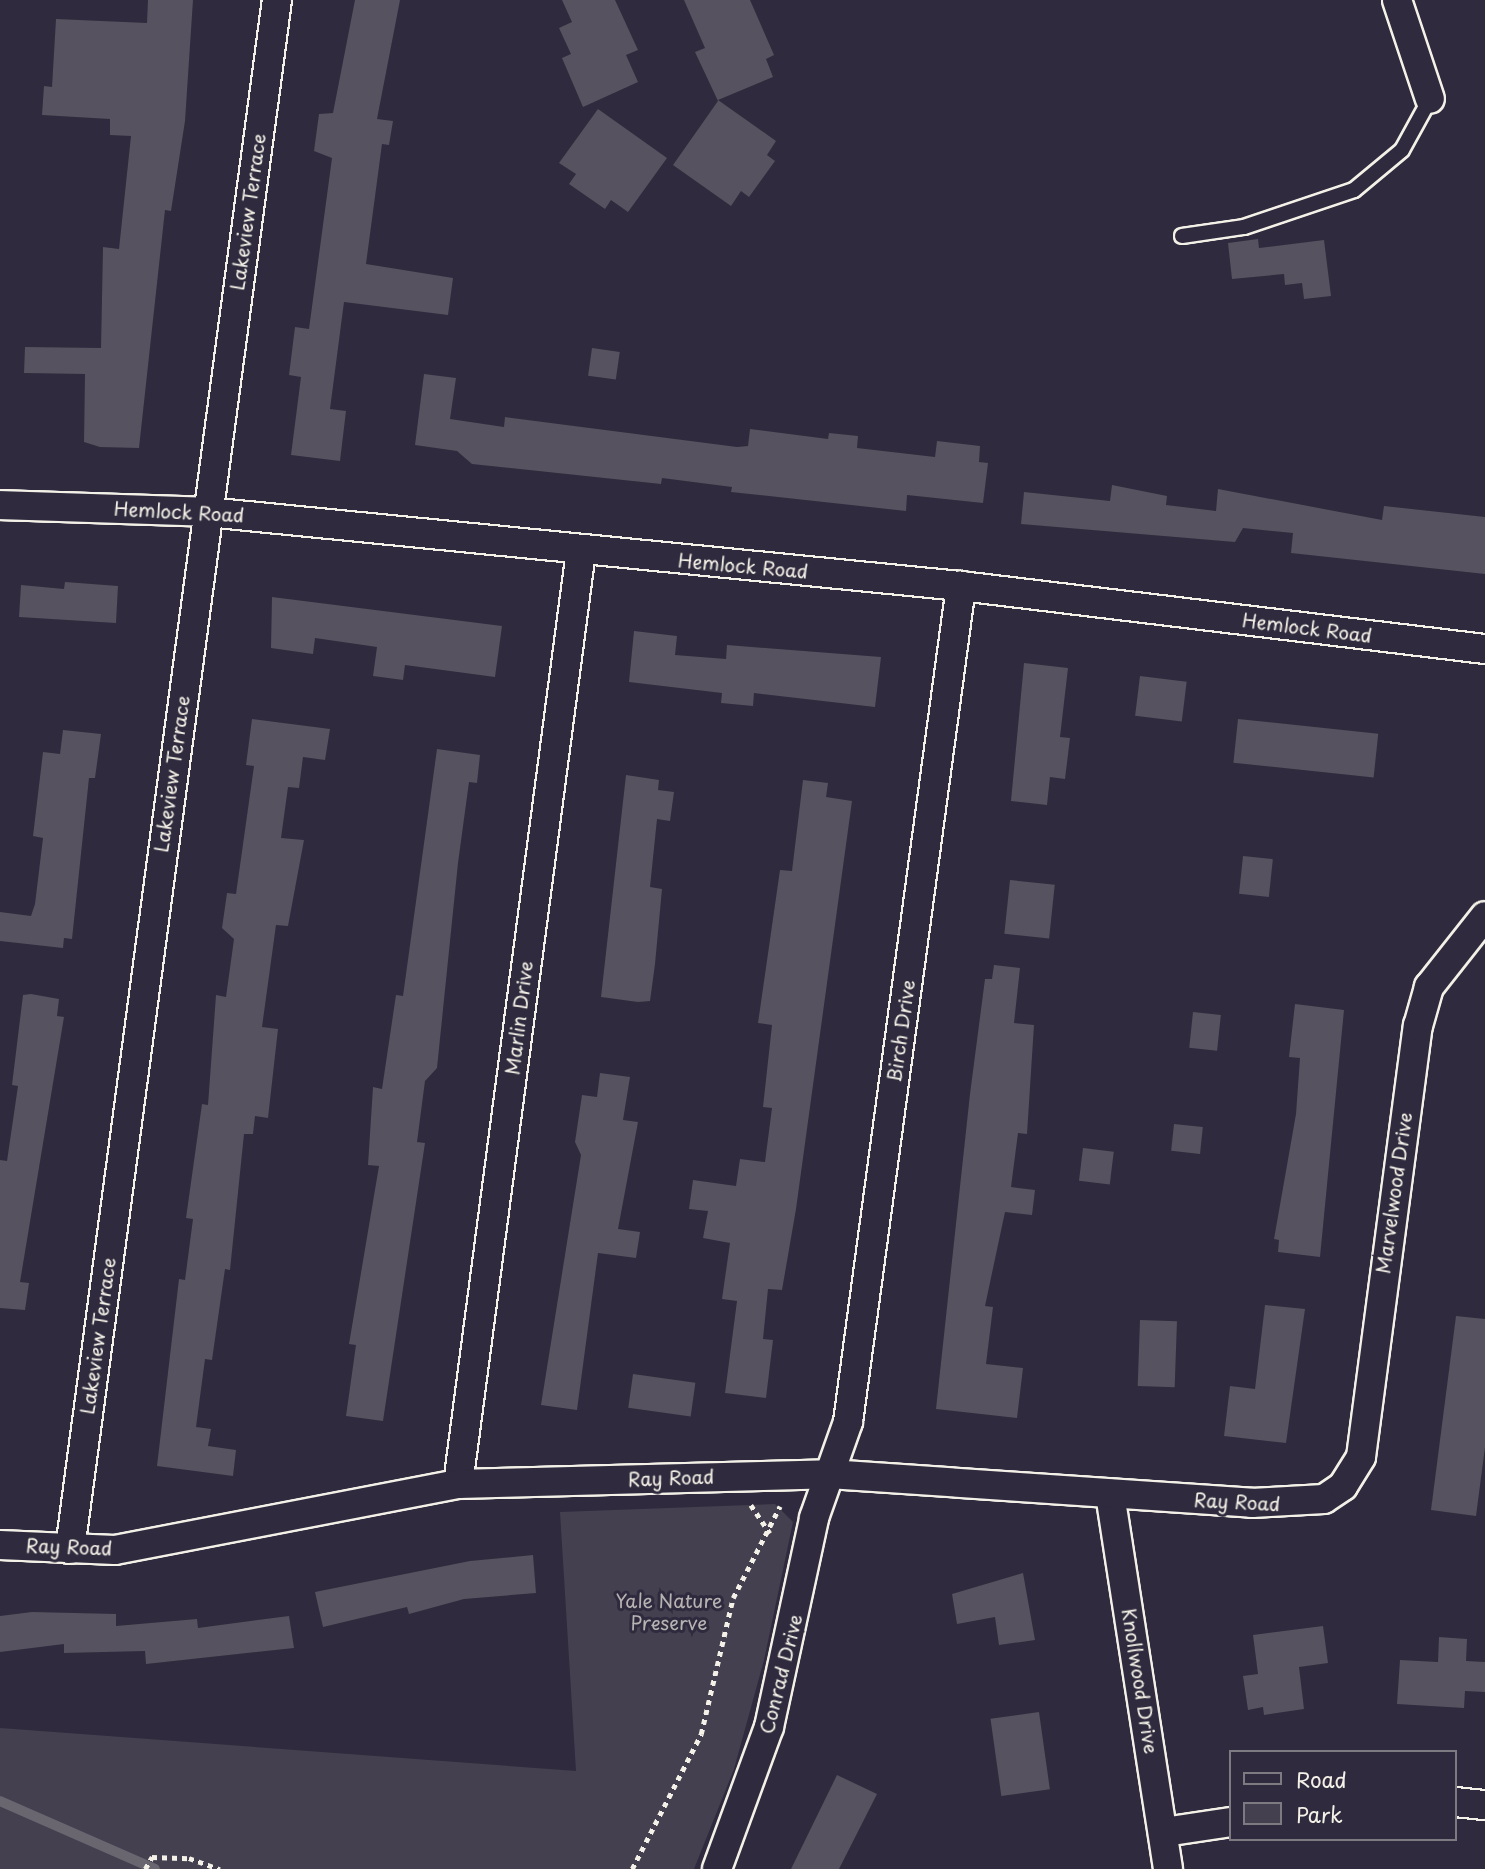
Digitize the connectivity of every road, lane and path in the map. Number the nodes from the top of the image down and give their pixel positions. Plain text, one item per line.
1 (277, 0) edge
2 (1397, 0) edge
3 (1430, 99) joint
4 (1182, 236) dead end
5 (0, 505) edge
6 (207, 512) junction
7 (581, 551) junction
8 (961, 586) junction
9 (1485, 649) edge
10 (1485, 916) edge
11 (829, 1474) junction
12 (458, 1484) junction
13 (1343, 1486) joint
14 (1110, 1494) junction
15 (782, 1501) dead end
16 (750, 1502) dead end
17 (770, 1532) junction
18 (0, 1545) edge
19 (70, 1549) junction
20 (1457, 1802) edge
21 (1485, 1805) edge
22 (1230, 1822) edge
23 (1164, 1832) junction
24 (145, 1869) edge
25 (220, 1869) edge
26 (632, 1869) edge
27 (717, 1869) edge
28 (1168, 1869) edge

1 - 6 street, Lakeview Terrace
2 - 3 street
3 - 4 lane
5 - 6 street, Hemlock Road
6 - 7 street, Hemlock Road
6 - 19 street, Lakeview Terrace
7 - 8 street, Hemlock Road
7 - 12 street, Marlin Drive
8 - 9 street, Hemlock Road
8 - 11 street, Birch Drive
10 - 13 street, Marvelwood Drive
11 - 12 street, Ray Road
11 - 14 street, Ray Road
11 - 27 street, Conrad Drive
12 - 19 street, Ray Road
13 - 14 street, Ray Road
14 - 23 street, Knollwood Drive
15 - 17 path
16 - 17 path
17 - 26 path
18 - 19 street, Ray Road
20 - 21 street
22 - 23 street
23 - 28 street, Knollwood Drive
24 - 25 path

